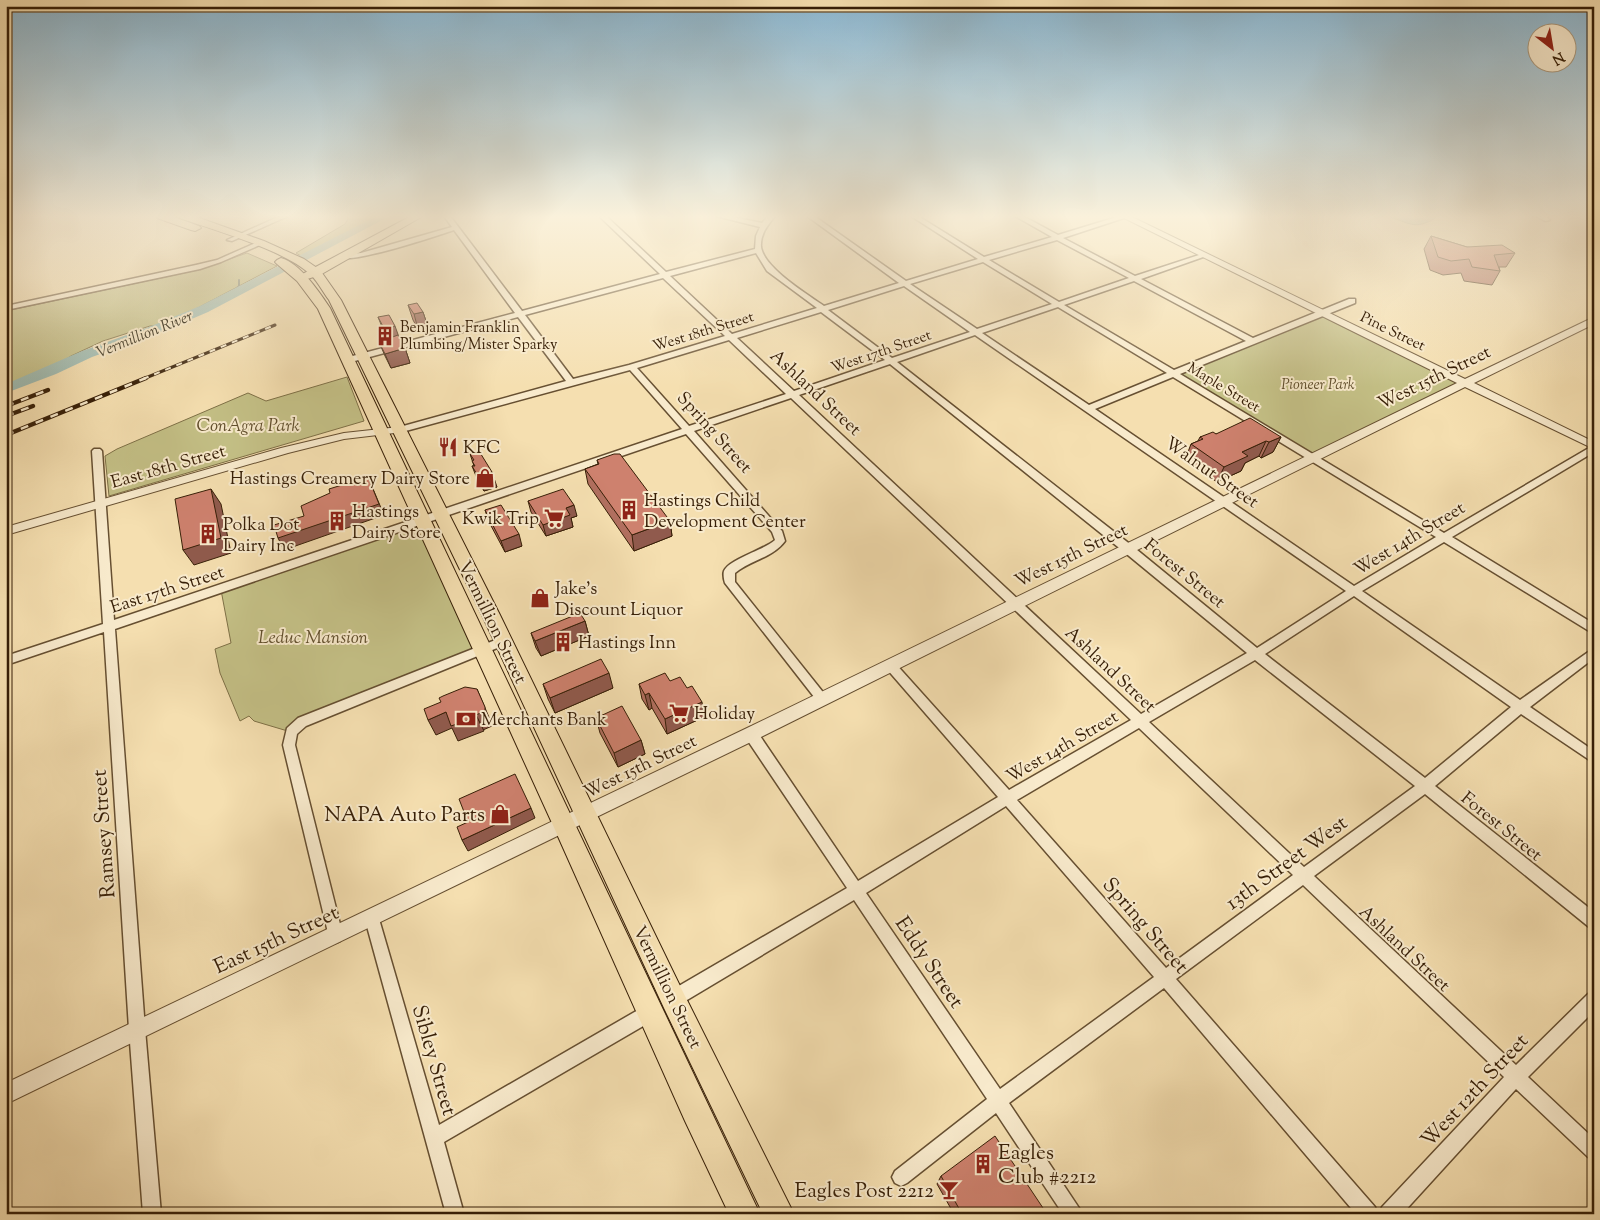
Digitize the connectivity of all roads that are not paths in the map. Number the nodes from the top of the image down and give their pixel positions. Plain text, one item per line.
1 (173, 273) edge
2 (305, 273) edge
3 (490, 273) edge
4 (663, 273) edge
5 (673, 273) edge
6 (775, 273) edge
7 (890, 273) edge
8 (941, 273) edge
9 (1007, 273) edge
10 (1123, 273) edge
11 (1152, 273) edge
12 (1241, 273) edge
13 (665, 275) junction
14 (1135, 279) junction
15 (905, 284) junction
16 (1352, 301) dead end
17 (1061, 304) junction
18 (6, 308) edge
19 (820, 309) junction
20 (521, 313) junction
21 (1323, 313) junction
22 (1594, 320) edge
23 (978, 332) junction
24 (730, 337) junction
25 (1254, 342) junction
26 (355, 358) junction
27 (892, 362) junction
28 (632, 367) junction
29 (1176, 373) junction
30 (571, 382) junction
31 (1464, 383) junction
32 (794, 395) junction
33 (1089, 408) junction
34 (390, 431) junction
35 (689, 431) junction
36 (1594, 447) edge
37 (97, 451) dead end
38 (1312, 458) junction
39 (1225, 500) junction
40 (101, 504) junction
41 (432, 518) junction
42 (6, 532) edge
43 (1443, 538) junction
44 (1127, 548) junction
45 (1354, 591) junction
46 (1015, 603) junction
47 (108, 627) junction
48 (1594, 630) edge
49 (493, 646) junction
50 (1594, 652) edge
51 (1256, 654) junction
52 (6, 661) edge
53 (890, 665) junction
54 (822, 699) junction
55 (1520, 707) junction
56 (1140, 721) junction
57 (750, 734) junction
58 (1594, 758) edge
59 (1425, 786) junction
60 (1006, 799) junction
61 (574, 818) junction
62 (1303, 876) junction
63 (856, 891) junction
64 (372, 919) junction
65 (1594, 922) edge
66 (335, 936) junction
67 (1165, 978) junction
68 (673, 999) junction
69 (1594, 1000) edge
70 (650, 1013) junction
71 (137, 1029) junction
72 (1516, 1077) junction
73 (6, 1094) edge
74 (998, 1101) junction
75 (434, 1138) junction
76 (1594, 1151) edge
77 (901, 1177) dead end
78 (152, 1214) edge
79 (455, 1214) edge
80 (745, 1214) edge
81 (779, 1214) edge
82 (1074, 1214) edge
83 (1368, 1214) edge
84 (1389, 1214) edge

1 - 18 street
2 - 26 highway, Vermillion Street
3 - 20 street
4 - 13 street, Ashland Street
5 - 13 street
6 - 19 street, Forest Street
7 - 15 street, Walnut Street
8 - 15 street, West 18th Street
9 - 17 street, Maple Street
10 - 14 street
11 - 14 street, West 17th Street
12 - 21 street, Pine Street
13 - 20 street
13 - 24 street, Ashland Street
14 - 17 street, West 17th Street
14 - 25 street
15 - 19 street, West 18th Street
15 - 23 street, Walnut Street
16 - 21 street
17 - 23 street, West 17th Street
17 - 29 street, Maple Street
19 - 24 street, West 18th Street
19 - 27 street, Forest Street
20 - 26 street
20 - 30 street
21 - 25 street
21 - 31 street, Pine Street
22 - 31 street, West 15th Street
23 - 27 street, West 17th Street
23 - 33 street, Walnut Street
24 - 28 street, West 18th Street
24 - 32 street, Ashland Street
25 - 29 street
26 - 34 highway, Vermillion Street
27 - 32 street, West 17th Street
27 - 44 street, Forest Street
28 - 30 street, West 18th Street
28 - 35 street, Spring Street
29 - 33 street
29 - 38 street, Maple Street
30 - 34 street, West 18th Street
31 - 36 street, Pine Street
31 - 38 street, West 15th Street
32 - 35 street, West 17th Street
32 - 46 street, Ashland Street
33 - 39 street, Walnut Street
34 - 40 street, East 18th Street
34 - 41 highway, Vermillion Street
35 - 41 street, West 17th Street
35 - 54 street, Spring Street
36 - 43 street, West 14th Street
37 - 40 street, Ramsey Street
38 - 39 street, West 15th Street
38 - 43 street, Maple Street
39 - 44 street, West 15th Street
39 - 45 street, Walnut Street
40 - 42 street, East 18th Street
40 - 47 street, Ramsey Street
41 - 47 street, East 17th Street
41 - 49 highway, Vermillion Street
43 - 45 street, West 14th Street
43 - 48 street, Maple Street
44 - 46 street, West 15th Street
44 - 51 street, Forest Street
45 - 51 street, West 14th Street
45 - 55 street, Walnut Street
46 - 53 street, West 15th Street
46 - 56 street, Ashland Street
47 - 52 street, East 17th Street
47 - 71 street, Ramsey Street
49 - 61 highway, Vermillion Street
49 - 66 street
50 - 55 street, 13th Street West
51 - 56 street, West 14th Street
51 - 59 street, Forest Street
53 - 54 street, West 15th Street
53 - 60 street, Spring Street
54 - 57 street, West 15th Street
55 - 58 street, Walnut Street
55 - 59 street, 13th Street West
56 - 60 street, West 14th Street
56 - 62 street, Ashland Street
57 - 61 street, West 15th Street
57 - 63 street, Eddy Street
59 - 62 street, 13th Street West
59 - 65 street, Forest Street
60 - 63 street, West 14th Street
60 - 67 street, Spring Street
61 - 64 street, East 15th Street
61 - 68 highway, Vermillion Street
61 - 70 highway, Vermillion Street
62 - 67 street, 13th Street West
62 - 72 street, Ashland Street
63 - 68 street, West 14th Street
63 - 74 street, Eddy Street
64 - 66 street, East 15th Street
64 - 75 street, Sibley Street
66 - 71 street, East 15th Street
67 - 74 street, 13th Street West
67 - 83 street, Spring Street
68 - 70 street, West 14th Street
68 - 81 highway, Vermillion Street
69 - 72 street, West 12th Street
70 - 75 street, West 14th Street
70 - 80 highway, Vermillion Street
71 - 73 street, East 15th Street
71 - 78 street, Ramsey Street
72 - 76 street, Ashland Street
72 - 84 street, West 12th Street
74 - 77 street, 13th Street West
74 - 82 street, Eddy Street
75 - 79 street, Sibley Street

